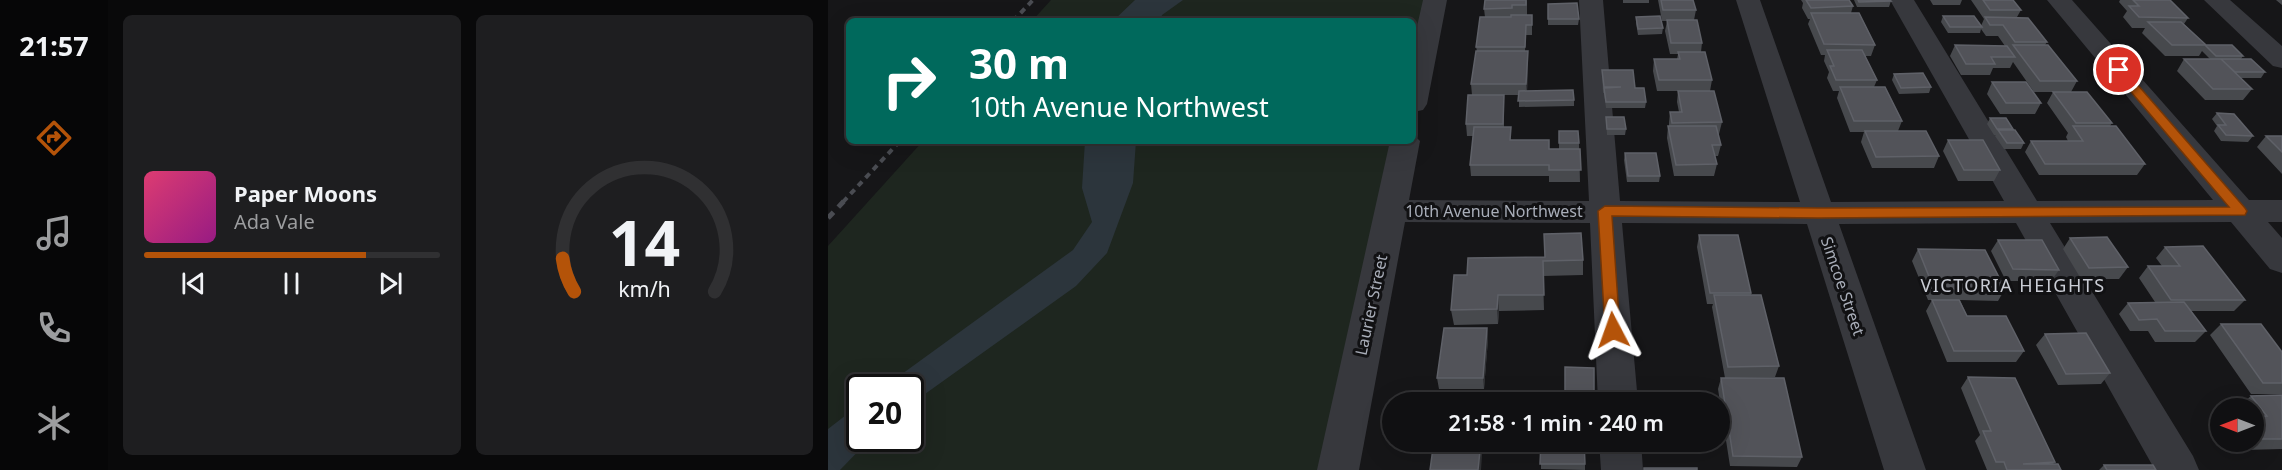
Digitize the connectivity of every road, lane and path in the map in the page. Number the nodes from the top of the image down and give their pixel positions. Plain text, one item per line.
1 (1435, 0) edge
2 (1591, 0) edge
3 (1748, 0) edge
4 (1902, 0) edge
5 (2059, 0) edge
6 (2216, 0) edge
7 (2282, 60) edge
8 (1416, 90) edge
9 (1404, 144) edge
10 (1391, 211) junction
11 (1605, 211) junction
12 (2025, 211) junction
13 (2240, 211) junction
14 (2282, 211) edge
15 (1818, 213) junction
16 (2282, 260) edge
17 (1617, 392) edge
18 (1621, 452) edge
19 (1338, 470) edge
20 (1622, 470) edge
21 (1905, 470) edge
22 (2178, 470) edge

1 - 8 street
2 - 11 street
3 - 15 street, Simcoe Street
4 - 12 street
5 - 13 street
6 - 7 street
9 - 10 street, Laurier Street
10 - 11 street, 10th Avenue Northwest
10 - 19 street, Laurier Street
11 - 15 street, 10th Avenue Northwest
11 - 17 street
12 - 13 street, 10th Avenue Northwest
12 - 15 street, 10th Avenue Northwest
12 - 22 street
13 - 14 street, 10th Avenue Northwest
13 - 16 street
15 - 21 street, Simcoe Street
18 - 20 street

